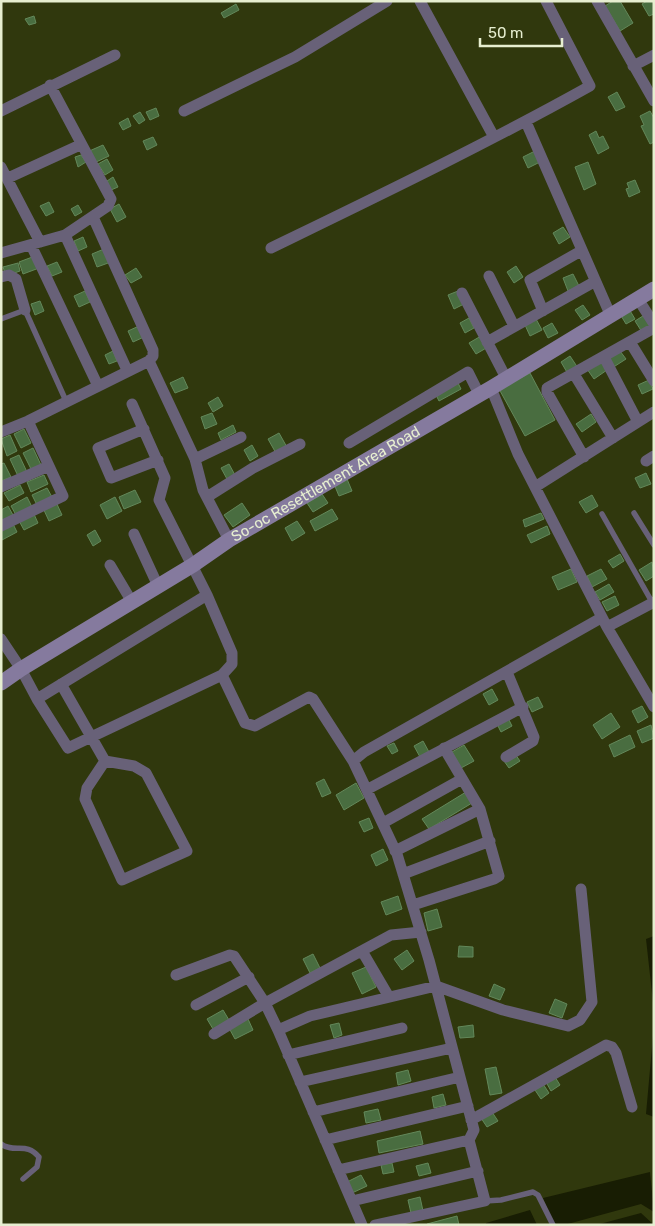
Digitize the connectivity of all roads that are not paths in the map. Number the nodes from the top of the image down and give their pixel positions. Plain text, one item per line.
1 (387, 1) edge
2 (420, 1) edge
3 (546, 1) edge
4 (597, 1) edge
5 (115, 55) dead end
6 (654, 55) edge
7 (634, 66) junction
8 (50, 85) junction
9 (654, 101) edge
10 (1, 111) edge
11 (184, 111) dead end
12 (526, 122) junction
13 (494, 137) junction
14 (80, 145) junction
15 (1, 167) edge
16 (8, 178) junction
17 (93, 217) junction
18 (65, 235) junction
19 (36, 244) junction
20 (271, 248) dead end
21 (581, 251) junction
22 (1, 253) edge
23 (489, 276) dead end
24 (1, 277) edge
25 (594, 282) junction
26 (654, 289) edge
27 (462, 293) dead end
28 (638, 299) junction
29 (25, 310) junction
30 (543, 311) junction
31 (610, 314) junction
32 (1, 319) edge
33 (654, 324) edge
34 (514, 326) junction
35 (654, 328) edge
36 (487, 342) junction
37 (630, 342) junction
38 (604, 357) junction
39 (149, 361) junction
40 (127, 370) junction
41 (574, 374) junction
42 (506, 378) junction
43 (654, 380) edge
44 (98, 386) junction
45 (485, 391) junction
46 (66, 401) junction
47 (132, 404) dead end
48 (654, 412) edge
49 (28, 421) junction
50 (638, 422) junction
51 (144, 429) junction
52 (1, 432) edge
53 (241, 438) dead end
54 (613, 438) junction
55 (349, 443) dead end
56 (300, 444) dead end
57 (584, 457) junction
58 (195, 459) junction
59 (158, 460) junction
60 (49, 466) junction
61 (1, 487) edge
62 (535, 487) junction
63 (207, 497) junction
64 (634, 513) dead end
65 (602, 514) dead end
66 (1, 526) edge
67 (134, 534) dead end
68 (228, 540) junction
69 (654, 545) edge
70 (110, 565) dead end
71 (193, 565) junction
72 (158, 586) junction
73 (207, 595) junction
74 (132, 602) junction
75 (653, 602) edge
76 (604, 623) junction
77 (1, 639) edge
78 (21, 669) junction
79 (507, 672) junction
80 (222, 675) junction
81 (1, 683) edge
82 (61, 684) junction
83 (36, 699) junction
84 (523, 706) junction
85 (654, 708) edge
86 (93, 737) junction
87 (444, 748) junction
88 (506, 757) dead end
89 (105, 761) junction
90 (353, 761) junction
91 (462, 779) junction
92 (368, 789) junction
93 (480, 809) junction
94 (383, 823) junction
95 (490, 841) junction
96 (395, 851) junction
97 (403, 874) junction
98 (581, 889) dead end
99 (413, 905) junction
100 (421, 932) junction
101 (362, 951) junction
102 (176, 975) dead end
103 (248, 977) junction
104 (436, 986) junction
105 (389, 997) junction
106 (265, 1003) junction
107 (196, 1006) dead end
108 (402, 1028) dead end
109 (278, 1030) junction
110 (214, 1034) dead end
111 (452, 1048) junction
112 (288, 1055) junction
113 (460, 1077) junction
114 (300, 1082) junction
115 (468, 1106) junction
116 (632, 1107) dead end
117 (313, 1112) junction
118 (471, 1120) junction
119 (325, 1140) junction
120 (469, 1140) junction
121 (1, 1144) edge
122 (338, 1170) junction
123 (478, 1171) junction
124 (23, 1179) dead end
125 (352, 1201) junction
126 (486, 1201) junction
127 (419, 1222) edge
128 (362, 1225) edge
129 (375, 1225) edge
130 (553, 1225) edge

1 - 11 street
2 - 13 street
3 - 12 street
4 - 7 street
5 - 8 street
6 - 7 street
7 - 9 street
8 - 10 street
8 - 14 street
12 - 13 street
12 - 21 street
13 - 20 street
14 - 16 street
14 - 17 street
15 - 16 street
16 - 19 street
17 - 18 street
17 - 39 street
18 - 19 street
18 - 40 street
19 - 22 street
19 - 44 street
21 - 25 street
21 - 30 street
23 - 34 street
24 - 29 street
25 - 30 street
25 - 31 street
26 - 28 street, So-oc Resettlement Area Road
27 - 36 street
28 - 31 street, So-oc Resettlement Area Road
28 - 33 street
29 - 32 lane
29 - 46 lane
30 - 34 street
31 - 42 street, So-oc Resettlement Area Road
34 - 36 street
35 - 37 street
36 - 42 street
37 - 38 street
37 - 43 street
38 - 41 street
38 - 50 street
39 - 40 street
39 - 58 street
40 - 44 street
41 - 54 street
41 - 57 street
42 - 45 street, So-oc Resettlement Area Road
44 - 46 street
45 - 55 street
45 - 62 street
45 - 68 street, So-oc Resettlement Area Road
46 - 49 street
47 - 51 street
48 - 50 street
49 - 52 street
49 - 60 street
50 - 54 street
51 - 59 street
51 - 59 street
53 - 58 street
54 - 57 street
56 - 63 street
57 - 62 street
58 - 63 street
59 - 71 street
60 - 61 street
60 - 66 street
62 - 76 street
63 - 68 street
64 - 69 lane
65 - 75 lane
67 - 72 street
68 - 71 street, So-oc Resettlement Area Road
70 - 74 street
71 - 72 street, So-oc Resettlement Area Road
71 - 73 street
72 - 74 street, So-oc Resettlement Area Road
73 - 80 street
73 - 82 street
74 - 78 street, So-oc Resettlement Area Road
75 - 76 street
76 - 79 street
76 - 85 street
77 - 78 street
78 - 81 street, So-oc Resettlement Area Road
78 - 83 street
79 - 84 street
79 - 90 street
80 - 86 street
80 - 90 street
82 - 83 street
82 - 86 street
83 - 86 street
84 - 87 street
84 - 88 street
86 - 89 street
87 - 91 street
87 - 92 street
89 - 89 street
90 - 92 street
91 - 93 street
91 - 94 street
92 - 94 street
93 - 95 street
93 - 96 street
94 - 96 street
95 - 97 street
95 - 99 street
96 - 97 street
97 - 99 street
98 - 104 street
99 - 100 street
100 - 101 street
100 - 104 street
101 - 105 street
101 - 106 street
102 - 103 street
103 - 106 street
103 - 107 street
104 - 105 street
104 - 111 street
105 - 109 street
106 - 109 street
106 - 110 street
108 - 112 street
109 - 112 street
111 - 113 street
111 - 114 street
112 - 114 street
113 - 115 street
113 - 117 street
114 - 117 street
115 - 118 street
115 - 119 street
116 - 118 street
117 - 119 street
118 - 120 street
119 - 122 street
120 - 122 street
120 - 123 street
121 - 124 lane
122 - 125 street
123 - 125 street
123 - 126 street
125 - 128 street
126 - 127 street
126 - 130 lane
127 - 129 street

